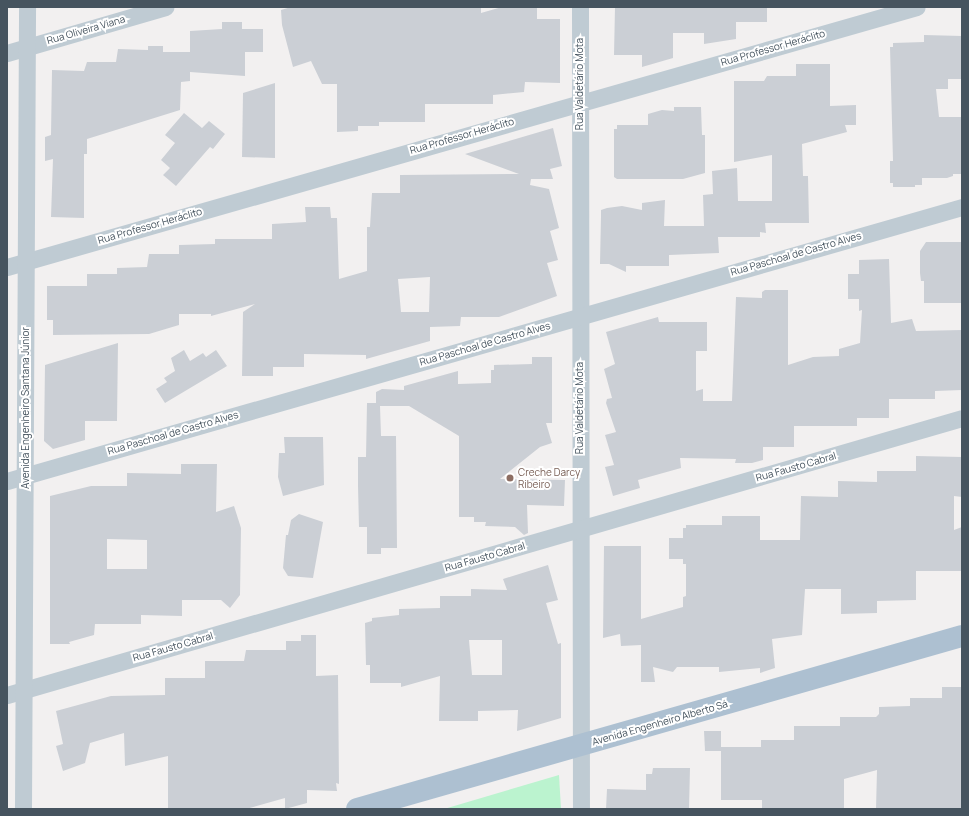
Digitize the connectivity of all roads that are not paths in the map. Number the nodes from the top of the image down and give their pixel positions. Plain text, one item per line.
1 (27, 7) edge
2 (165, 7) edge
3 (580, 7) edge
4 (917, 7) edge
5 (26, 48) junction
6 (7, 53) edge
7 (580, 103) junction
8 (962, 206) edge
9 (26, 261) junction
10 (7, 267) edge
11 (581, 316) junction
12 (962, 418) edge
13 (25, 475) junction
14 (7, 481) edge
15 (580, 530) junction
16 (962, 636) edge
17 (15, 693) edge
18 (581, 746) junction
19 (23, 809) edge
20 (357, 809) edge
21 (581, 809) edge

1 - 5 street, Avenida Engenheiro Santana Júnior
2 - 5 street, Rua Oliveira Viana
3 - 7 street, Rua Valdetário Mota
4 - 7 street, Rua Professor Heráclito
5 - 6 street, Rua Oliveira Viana
5 - 9 street, Avenida Engenheiro Santana Júnior
7 - 9 street, Rua Professor Heráclito
7 - 11 street, Rua Valdetário Mota
8 - 11 street, Rua Paschoal de Castro Alves
9 - 10 street, Rua Professor Heráclito
9 - 13 street, Avenida Engenheiro Santana Júnior
11 - 13 street, Rua Paschoal de Castro Alves
11 - 15 street, Rua Valdetário Mota
12 - 15 street, Rua Fausto Cabral
13 - 14 street, Rua Paschoal de Castro Alves
13 - 17 street, Avenida Engenheiro Santana Júnior
15 - 17 street, Rua Fausto Cabral
15 - 18 street, Rua Valdetário Mota
16 - 18 main road, Avenida Engenheiro Alberto Sá
17 - 19 street, Avenida Engenheiro Santana Júnior
18 - 20 main road, Avenida Engenheiro Alberto Sá
18 - 21 street, Rua Valdetário Mota

